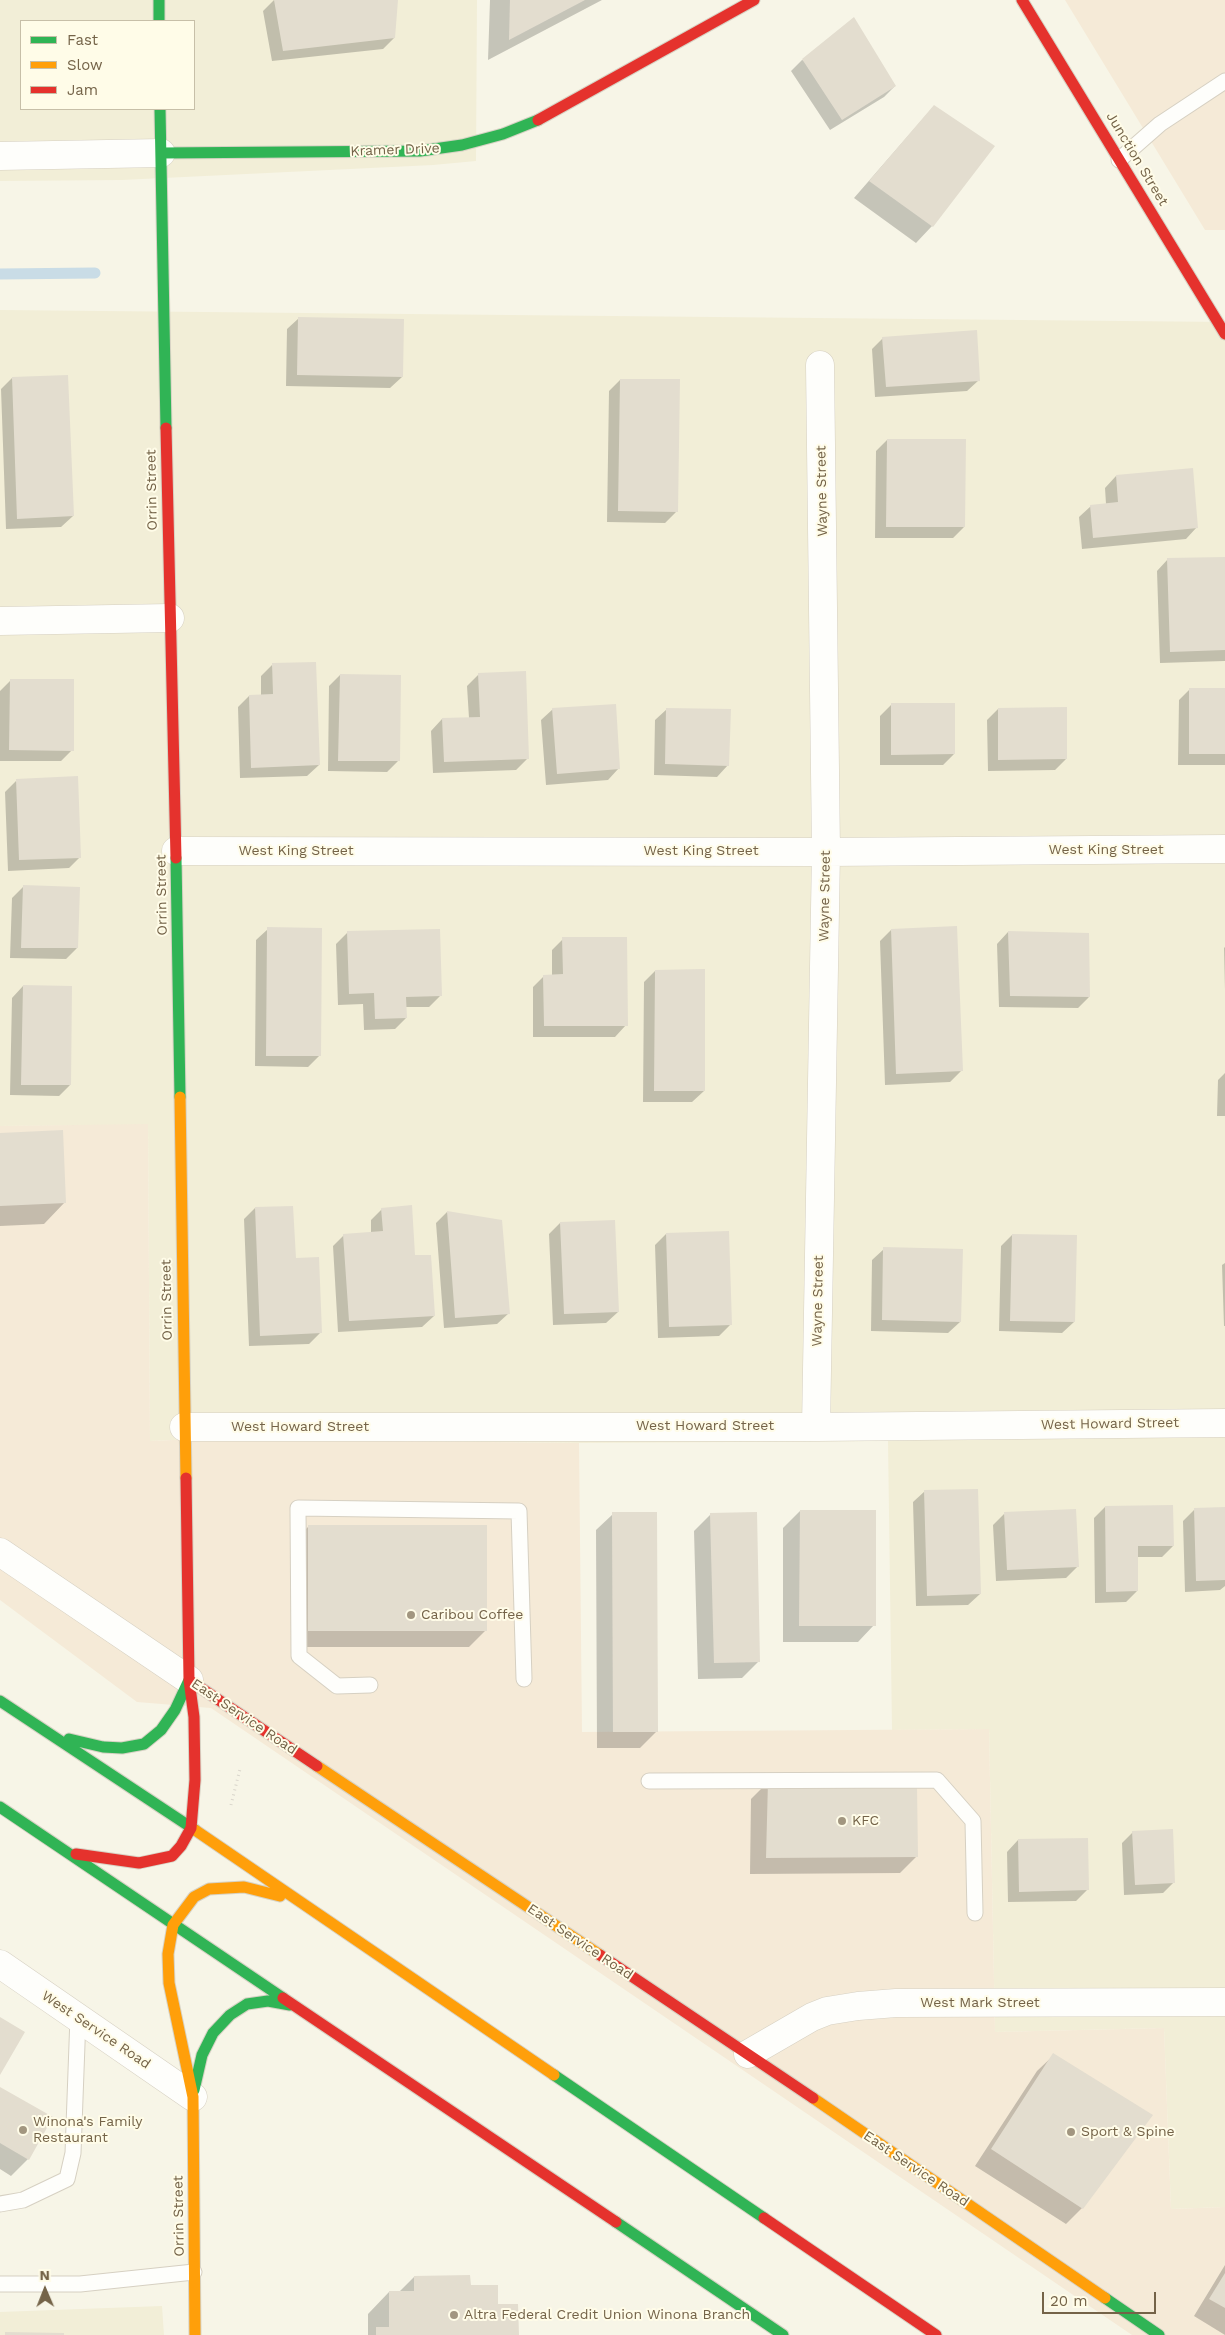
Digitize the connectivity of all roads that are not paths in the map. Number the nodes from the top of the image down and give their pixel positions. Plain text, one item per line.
1 (159, 0) edge
2 (754, 0) edge
3 (1022, 0) edge
4 (159, 20) edge
5 (1225, 81) edge
6 (160, 110) edge
7 (161, 153) junction
8 (0, 156) edge
9 (1119, 160) junction
10 (1225, 334) edge
11 (820, 365) dead end
12 (170, 618) junction
13 (0, 620) edge
14 (1225, 849) edge
15 (176, 851) junction
16 (826, 852) junction
17 (1225, 1423) edge
18 (184, 1427) junction
19 (816, 1427) junction
20 (0, 1552) edge
21 (524, 1679) dead end
22 (189, 1680) junction
23 (370, 1685) dead end
24 (0, 1701) edge
25 (47, 1732) junction
26 (649, 1781) dead end
27 (0, 1807) edge
28 (191, 1828) junction
29 (67, 1852) junction
30 (299, 1903) junction
31 (976, 1913) dead end
32 (173, 1925) junction
33 (0, 1964) edge
34 (1225, 2002) edge
35 (292, 2005) junction
36 (78, 2017) junction
37 (748, 2054) junction
38 (193, 2096) junction
39 (0, 2204) edge
40 (194, 2272) junction
41 (0, 2284) edge
42 (923, 2332) edge
43 (195, 2335) edge
44 (783, 2335) edge
45 (936, 2335) edge
46 (1159, 2335) edge

1 - 4 main road
2 - 7 main road, Kramer Drive
3 - 9 main road, Junction Street
5 - 9 lane
6 - 7 main road, Orrin Street
7 - 8 street, Kramer Drive
7 - 12 main road, Orrin Street
9 - 10 main road, Junction Street
11 - 16 street, Wayne Street
12 - 13 street
12 - 15 main road, Orrin Street
14 - 16 street, West King Street
15 - 16 street, West King Street
15 - 18 main road, Orrin Street
16 - 19 street, Wayne Street
17 - 19 street, West Howard Street
18 - 19 street, West Howard Street
18 - 22 main road, Orrin Street
20 - 22 street, East Service Road
21 - 23 lane
22 - 25 main road
22 - 28 main road, Orrin Street
22 - 37 main road, East Service Road
24 - 25 main road
25 - 28 main road
26 - 31 lane
27 - 29 main road
28 - 29 main road
28 - 30 main road
29 - 32 main road
30 - 32 main road
30 - 42 main road
32 - 35 main road
32 - 38 main road
33 - 36 street, West Service Road
34 - 37 street, West Mark Street
35 - 38 main road
35 - 44 main road
36 - 38 street, West Service Road
36 - 39 lane
37 - 46 main road, East Service Road
38 - 40 main road, Orrin Street
40 - 41 lane
40 - 43 main road, Orrin Street
42 - 45 main road

